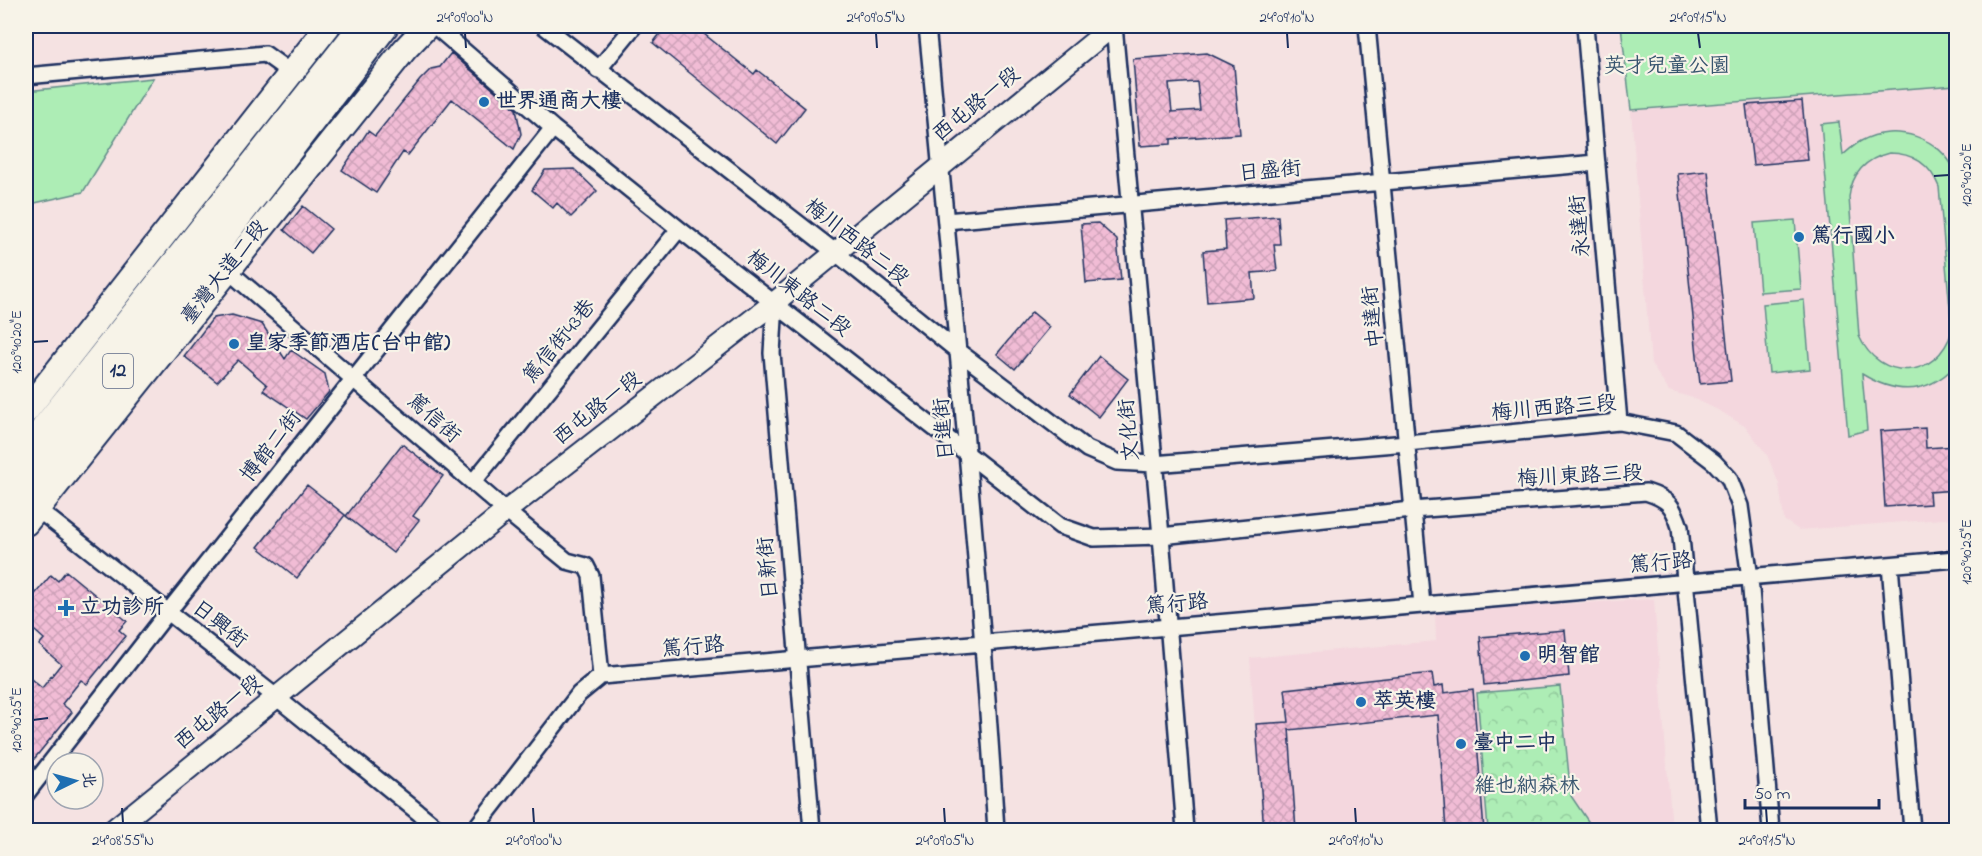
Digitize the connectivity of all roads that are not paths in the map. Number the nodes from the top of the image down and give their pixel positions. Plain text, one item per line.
1 (361, 26) edge
2 (386, 26) edge
3 (427, 26) edge
4 (435, 26) edge
5 (544, 26) edge
6 (634, 26) edge
7 (927, 26) edge
8 (1114, 26) edge
9 (1367, 26) edge
10 (1585, 26) edge
11 (325, 28) edge
12 (598, 70) junction
13 (290, 72) junction
14 (26, 76) edge
15 (554, 128) junction
16 (1597, 163) junction
17 (941, 165) junction
18 (1382, 183) junction
19 (1131, 206) junction
20 (946, 221) junction
21 (172, 223) junction
22 (679, 229) junction
23 (192, 240) junction
24 (835, 252) junction
25 (219, 263) junction
26 (775, 302) junction
27 (959, 352) junction
28 (354, 378) junction
29 (26, 411) edge
30 (1619, 422) junction
31 (1407, 443) junction
32 (26, 450) edge
33 (968, 454) junction
34 (1154, 464) junction
35 (474, 481) junction
36 (26, 487) edge
37 (29, 510) edge
38 (1412, 510) junction
39 (506, 511) junction
40 (1161, 536) junction
41 (1956, 559) edge
42 (1890, 565) junction
43 (1750, 578) junction
44 (1684, 582) junction
45 (1422, 605) junction
46 (168, 612) junction
47 (1168, 627) junction
48 (985, 644) junction
49 (798, 660) junction
50 (601, 676) junction
51 (276, 697) junction
52 (26, 794) edge
53 (113, 831) edge
54 (440, 831) edge
55 (474, 831) edge
56 (812, 831) edge
57 (996, 831) edge
58 (1185, 831) edge
59 (1709, 831) edge
60 (1772, 831) edge
61 (1912, 831) edge

1 - 23 main road, 12
2 - 25 main road, 臺灣大道二段 / 12
3 - 25 main road, 臺灣大道二段
4 - 15 street, 梅川東路二段
5 - 12 street, 梅川西路二段
6 - 12 street
7 - 17 street, 日進街
8 - 17 street, 西屯路一段
8 - 19 street, 文化街
9 - 18 street, 中達街
10 - 16 street, 永達街
11 - 13 main road
12 - 24 street, 梅川西路二段
13 - 14 street
13 - 21 main road
15 - 22 street, 梅川東路二段
15 - 28 street, 博館二街
16 - 18 street, 日盛街
16 - 30 street, 永達街
17 - 20 street, 日進街
17 - 24 street, 西屯路一段
18 - 19 street, 日盛街
18 - 31 street, 中達街
19 - 20 street, 日盛街
19 - 34 street, 文化街
20 - 27 street, 日進街
21 - 23 street, 篤信街
21 - 29 main road
22 - 26 street, 梅川東路二段
22 - 35 street, 篤信街43巷
23 - 25 street, 篤信街
23 - 32 main road, 12
24 - 26 street, 西屯路一段
24 - 27 street, 梅川西路二段
25 - 28 street, 篤信街
25 - 36 main road, 臺灣大道二段 / 12
25 - 37 main road, 臺灣大道二段
26 - 33 street, 梅川東路二段
26 - 39 street, 西屯路一段
26 - 49 street, 日新街
27 - 33 street, 日進街
27 - 34 street, 梅川西路二段
28 - 35 street, 篤信街
28 - 46 street, 博館二街
30 - 31 street, 梅川西路三段
30 - 43 street, 梅川西路三段
31 - 34 street, 梅川西路三段
31 - 38 street, 中達街
33 - 40 street, 梅川東路二段
33 - 48 street, 日進街
34 - 40 street, 文化街
35 - 39 street, 篤信街
37 - 46 street, 日興街
38 - 40 street, 梅川東路三段
38 - 44 street, 梅川東路三段
38 - 45 street, 中達街
39 - 50 street, 篤信街
39 - 51 street, 西屯路一段
40 - 47 street, 文化街
41 - 42 street, 篤行路
42 - 43 street, 篤行路
42 - 61 street
43 - 44 street, 篤行路
43 - 60 street, 梅川西路三段
44 - 45 street, 篤行路
44 - 59 street, 梅川東路三段
45 - 47 street, 篤行路
46 - 51 street, 日興街
46 - 52 street, 博館二街
47 - 48 street, 篤行路
47 - 58 street, 文化街
48 - 49 street, 篤行路
48 - 57 street, 日進街
49 - 50 street, 篤行路
49 - 56 street, 日新街
50 - 55 street
51 - 53 street, 西屯路一段
51 - 54 street, 日興街

